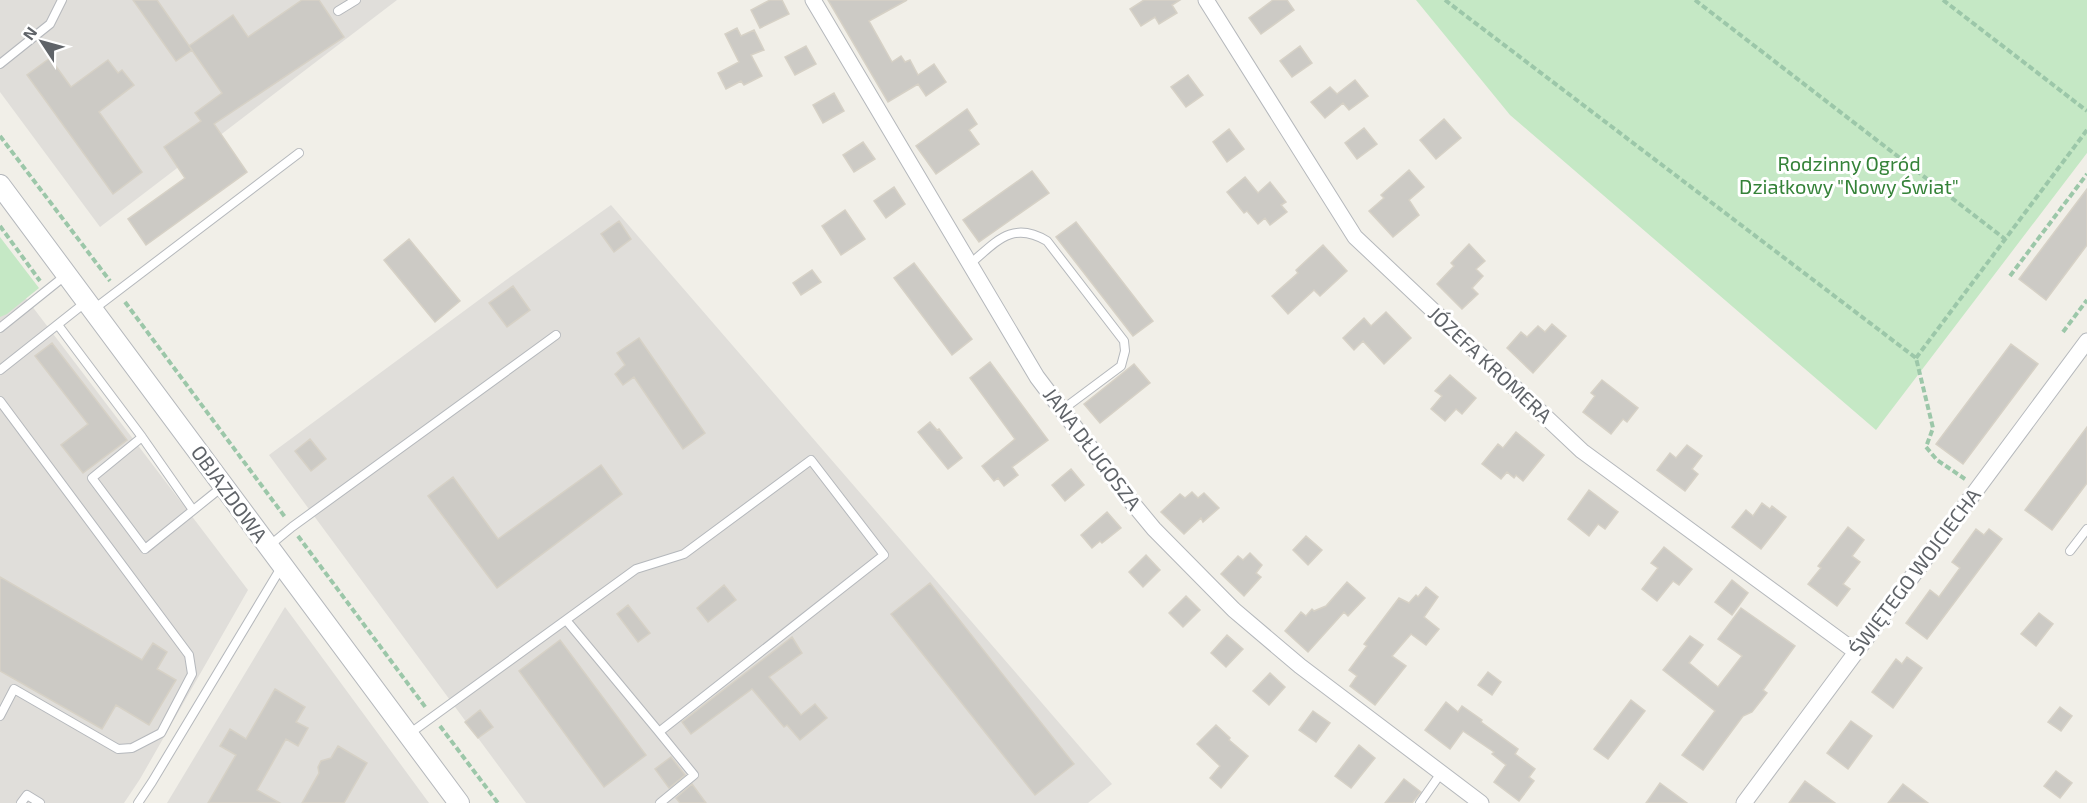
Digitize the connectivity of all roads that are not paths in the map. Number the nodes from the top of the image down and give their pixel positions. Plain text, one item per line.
1 (62, 0) edge
2 (356, 0) edge
3 (813, 0) edge
4 (1206, 0) edge
5 (338, 11) dead end
6 (0, 64) edge
7 (299, 153) dead end
8 (0, 185) edge
9 (970, 264) junction
10 (66, 275) junction
11 (90, 306) junction
12 (58, 325) junction
13 (0, 328) edge
14 (556, 335) dead end
15 (2087, 341) edge
16 (0, 370) edge
17 (0, 401) edge
18 (1062, 410) junction
19 (142, 437) junction
20 (223, 486) junction
21 (193, 510) junction
22 (2087, 529) edge
23 (268, 547) junction
24 (2070, 551) dead end
25 (282, 566) junction
26 (566, 620) junction
27 (1856, 652) junction
28 (0, 716) edge
29 (659, 732) junction
30 (407, 735) junction
31 (1441, 773) junction
32 (21, 803) edge
33 (40, 803) edge
34 (138, 803) edge
35 (459, 803) edge
36 (660, 803) edge
37 (1420, 803) edge
38 (1481, 803) edge
39 (1744, 803) edge

1 - 6 lane
2 - 5 lane
3 - 9 street, JANA DŁUGOSZA
4 - 27 street, JÓZEFA KROMERA
7 - 11 lane
8 - 10 street, OBJAZDOWA
9 - 18 street, JANA DŁUGOSZA
9 - 18 lane
10 - 11 street, OBJAZDOWA
10 - 13 lane
11 - 12 lane
11 - 20 street, OBJAZDOWA
12 - 16 lane
12 - 19 lane
14 - 23 lane
15 - 27 street, ŚWIĘTEGO WOJCIECHA
17 - 28 lane
18 - 31 street, JANA DŁUGOSZA
19 - 21 lane
19 - 21 lane
20 - 21 lane
20 - 23 street, OBJAZDOWA
22 - 24 lane
23 - 25 street, OBJAZDOWA
25 - 30 street, OBJAZDOWA
25 - 34 lane
26 - 29 lane
26 - 29 lane
26 - 30 lane
27 - 39 street, ŚWIĘTEGO WOJCIECHA
29 - 36 lane
30 - 35 street, OBJAZDOWA
31 - 37 lane
31 - 38 street, JANA DŁUGOSZA
32 - 33 lane

